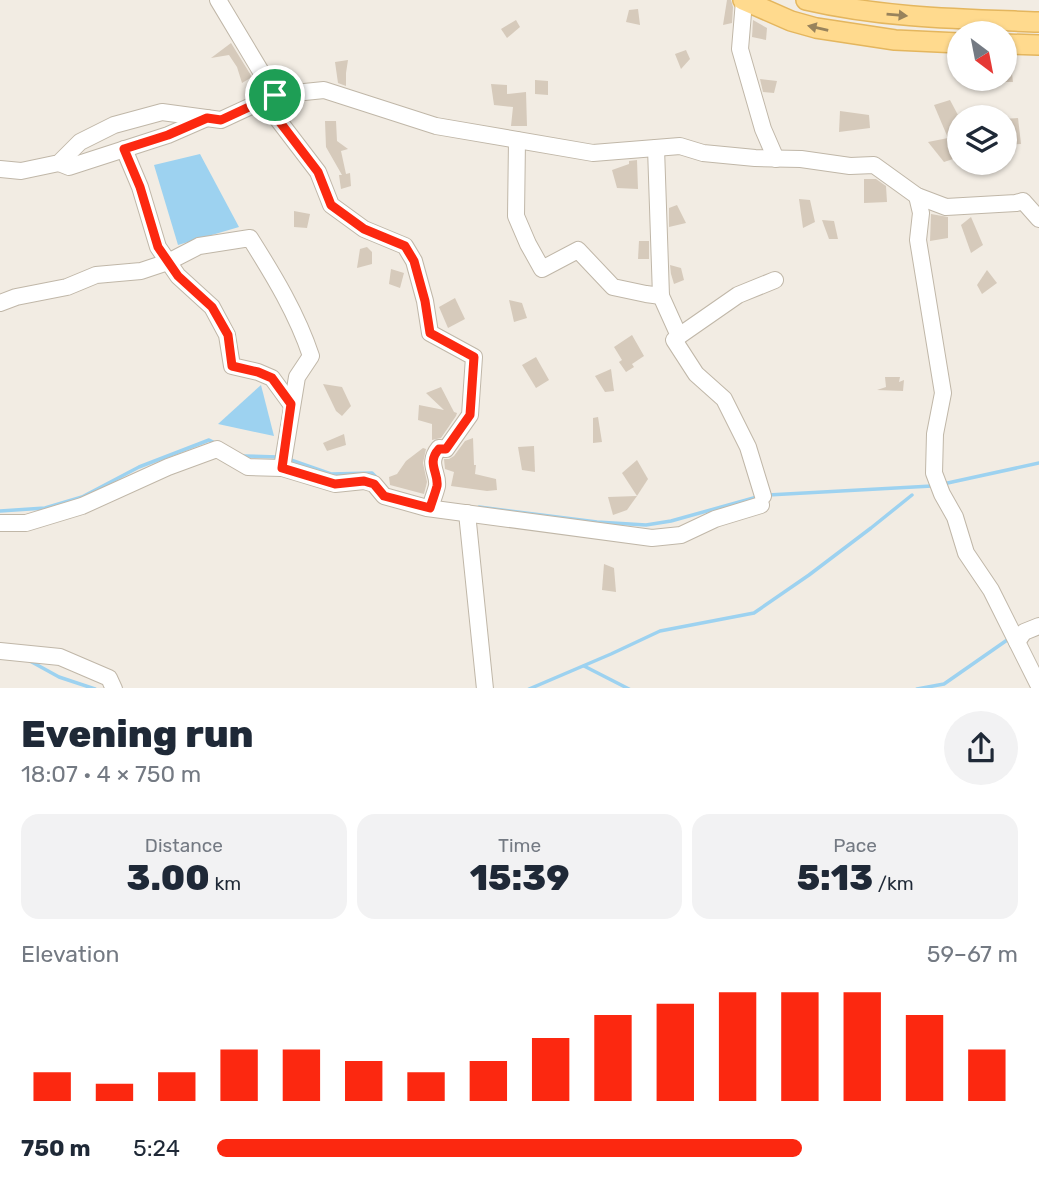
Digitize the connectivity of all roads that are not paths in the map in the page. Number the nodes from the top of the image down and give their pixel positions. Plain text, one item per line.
1 (218, 0) edge
2 (743, 0) edge
3 (806, 0) edge
4 (1039, 22) edge
5 (947, 42) edge
6 (1017, 45) edge
7 (1039, 46) edge
8 (275, 95) junction
9 (207, 118) junction
10 (517, 140) junction
11 (656, 148) junction
12 (124, 149) junction
13 (776, 159) junction
14 (59, 163) junction
15 (0, 169) edge
16 (917, 196) junction
17 (1039, 219) edge
18 (168, 262) junction
19 (775, 280) dead end
20 (661, 296) junction
21 (0, 303) edge
22 (678, 336) junction
23 (291, 404) junction
24 (282, 468) junction
25 (430, 508) junction
26 (467, 513) junction
27 (0, 523) edge
28 (1039, 626) edge
29 (1014, 635) junction
30 (0, 651) edge
31 (1039, 686) edge
32 (114, 688) edge
33 (485, 688) edge

1 - 8 street
5 -> 2 main road
2 - 13 street
3 -> 4 main road
6 - 7 main road
8 - 9 street
8 - 10 street
8 - 25 street
9 - 12 street
9 - 14 street
10 - 11 street
10 - 20 street
11 - 13 street
11 - 20 street
12 - 14 street
12 - 18 street
13 - 16 street
14 - 15 street
16 - 17 street
16 - 29 street
18 - 21 street
18 - 23 street
18 - 23 street
19 - 22 street
20 - 22 street
22 - 26 street
23 - 24 street
24 - 25 street
24 - 27 street
25 - 26 street
26 - 33 street
28 - 29 street
29 - 31 street
30 - 32 street

